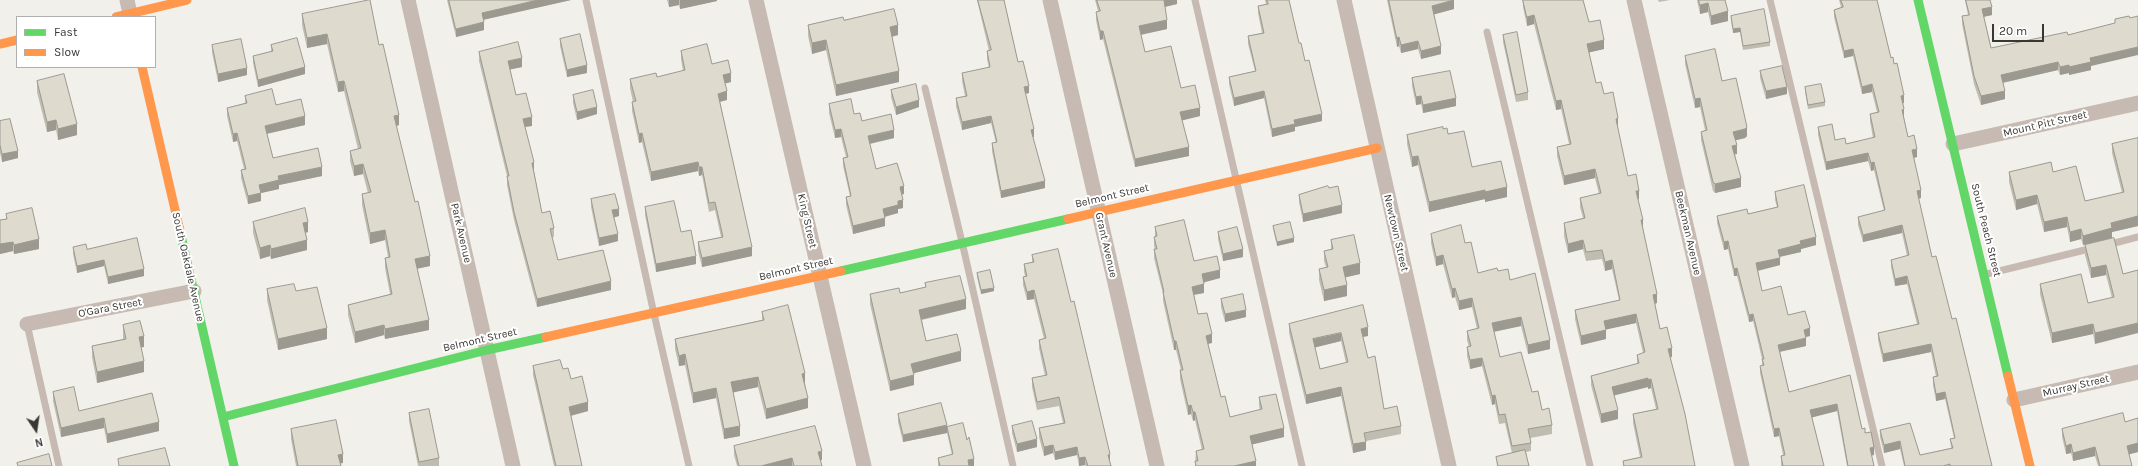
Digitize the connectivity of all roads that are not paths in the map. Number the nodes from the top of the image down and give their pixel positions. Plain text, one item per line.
1 (187, 0) edge
2 (408, 0) edge
3 (586, 0) edge
4 (756, 0) edge
5 (1050, 0) edge
6 (1195, 0) edge
7 (1344, 0) edge
8 (1634, 0) edge
9 (1770, 0) edge
10 (1918, 0) edge
11 (126, 12) edge
12 (1487, 32) dead end
13 (16, 40) edge
14 (0, 44) edge
15 (142, 68) edge
16 (925, 88) dead end
17 (2138, 103) edge
18 (1953, 144) junction
19 (1377, 148) junction
20 (1236, 180) junction
21 (1098, 212) junction
22 (2138, 237) edge
23 (962, 242) junction
24 (1984, 274) junction
25 (820, 276) junction
26 (194, 291) junction
27 (654, 314) junction
28 (27, 324) joint
29 (487, 350) junction
30 (2138, 372) edge
31 (2014, 400) junction
32 (223, 417) junction
33 (59, 466) edge
34 (234, 466) edge
35 (513, 466) edge
36 (689, 466) edge
37 (864, 466) edge
38 (1012, 466) edge
39 (1157, 466) edge
40 (1302, 466) edge
41 (1449, 466) edge
42 (1590, 466) edge
43 (1742, 466) edge
44 (1882, 466) edge
45 (2030, 466) edge

1 - 11 street
2 - 29 street, Park Avenue
3 - 27 lane
4 - 25 street, King Street
5 - 21 street, Grant Avenue
6 - 20 lane
7 - 19 street, Newtown Street
8 - 43 street, Beekman Avenue
9 - 44 lane
10 - 18 street, South Peach Street
12 - 42 lane
13 - 14 street
15 - 26 street, South Oakdale Avenue
16 - 23 lane
17 - 18 street, Mount Pitt Street
18 - 24 street, South Peach Street
19 - 20 street, Belmont Street
19 - 41 street, Newtown Street
20 - 21 street, Belmont Street
20 - 40 lane
21 - 23 street, Belmont Street
21 - 39 street, Grant Avenue
22 - 24 lane
23 - 25 street, Belmont Street
23 - 38 lane
24 - 31 street, South Peach Street
25 - 27 street, Belmont Street
25 - 37 street, King Street
26 - 28 street, O'Gara Street
26 - 32 street, South Oakdale Avenue
27 - 29 street, Belmont Street
27 - 36 lane
28 - 33 lane
29 - 32 street, Belmont Street
29 - 35 street, Park Avenue
30 - 31 street, Murray Street
31 - 45 street, South Peach Street
32 - 34 street, South Oakdale Avenue

